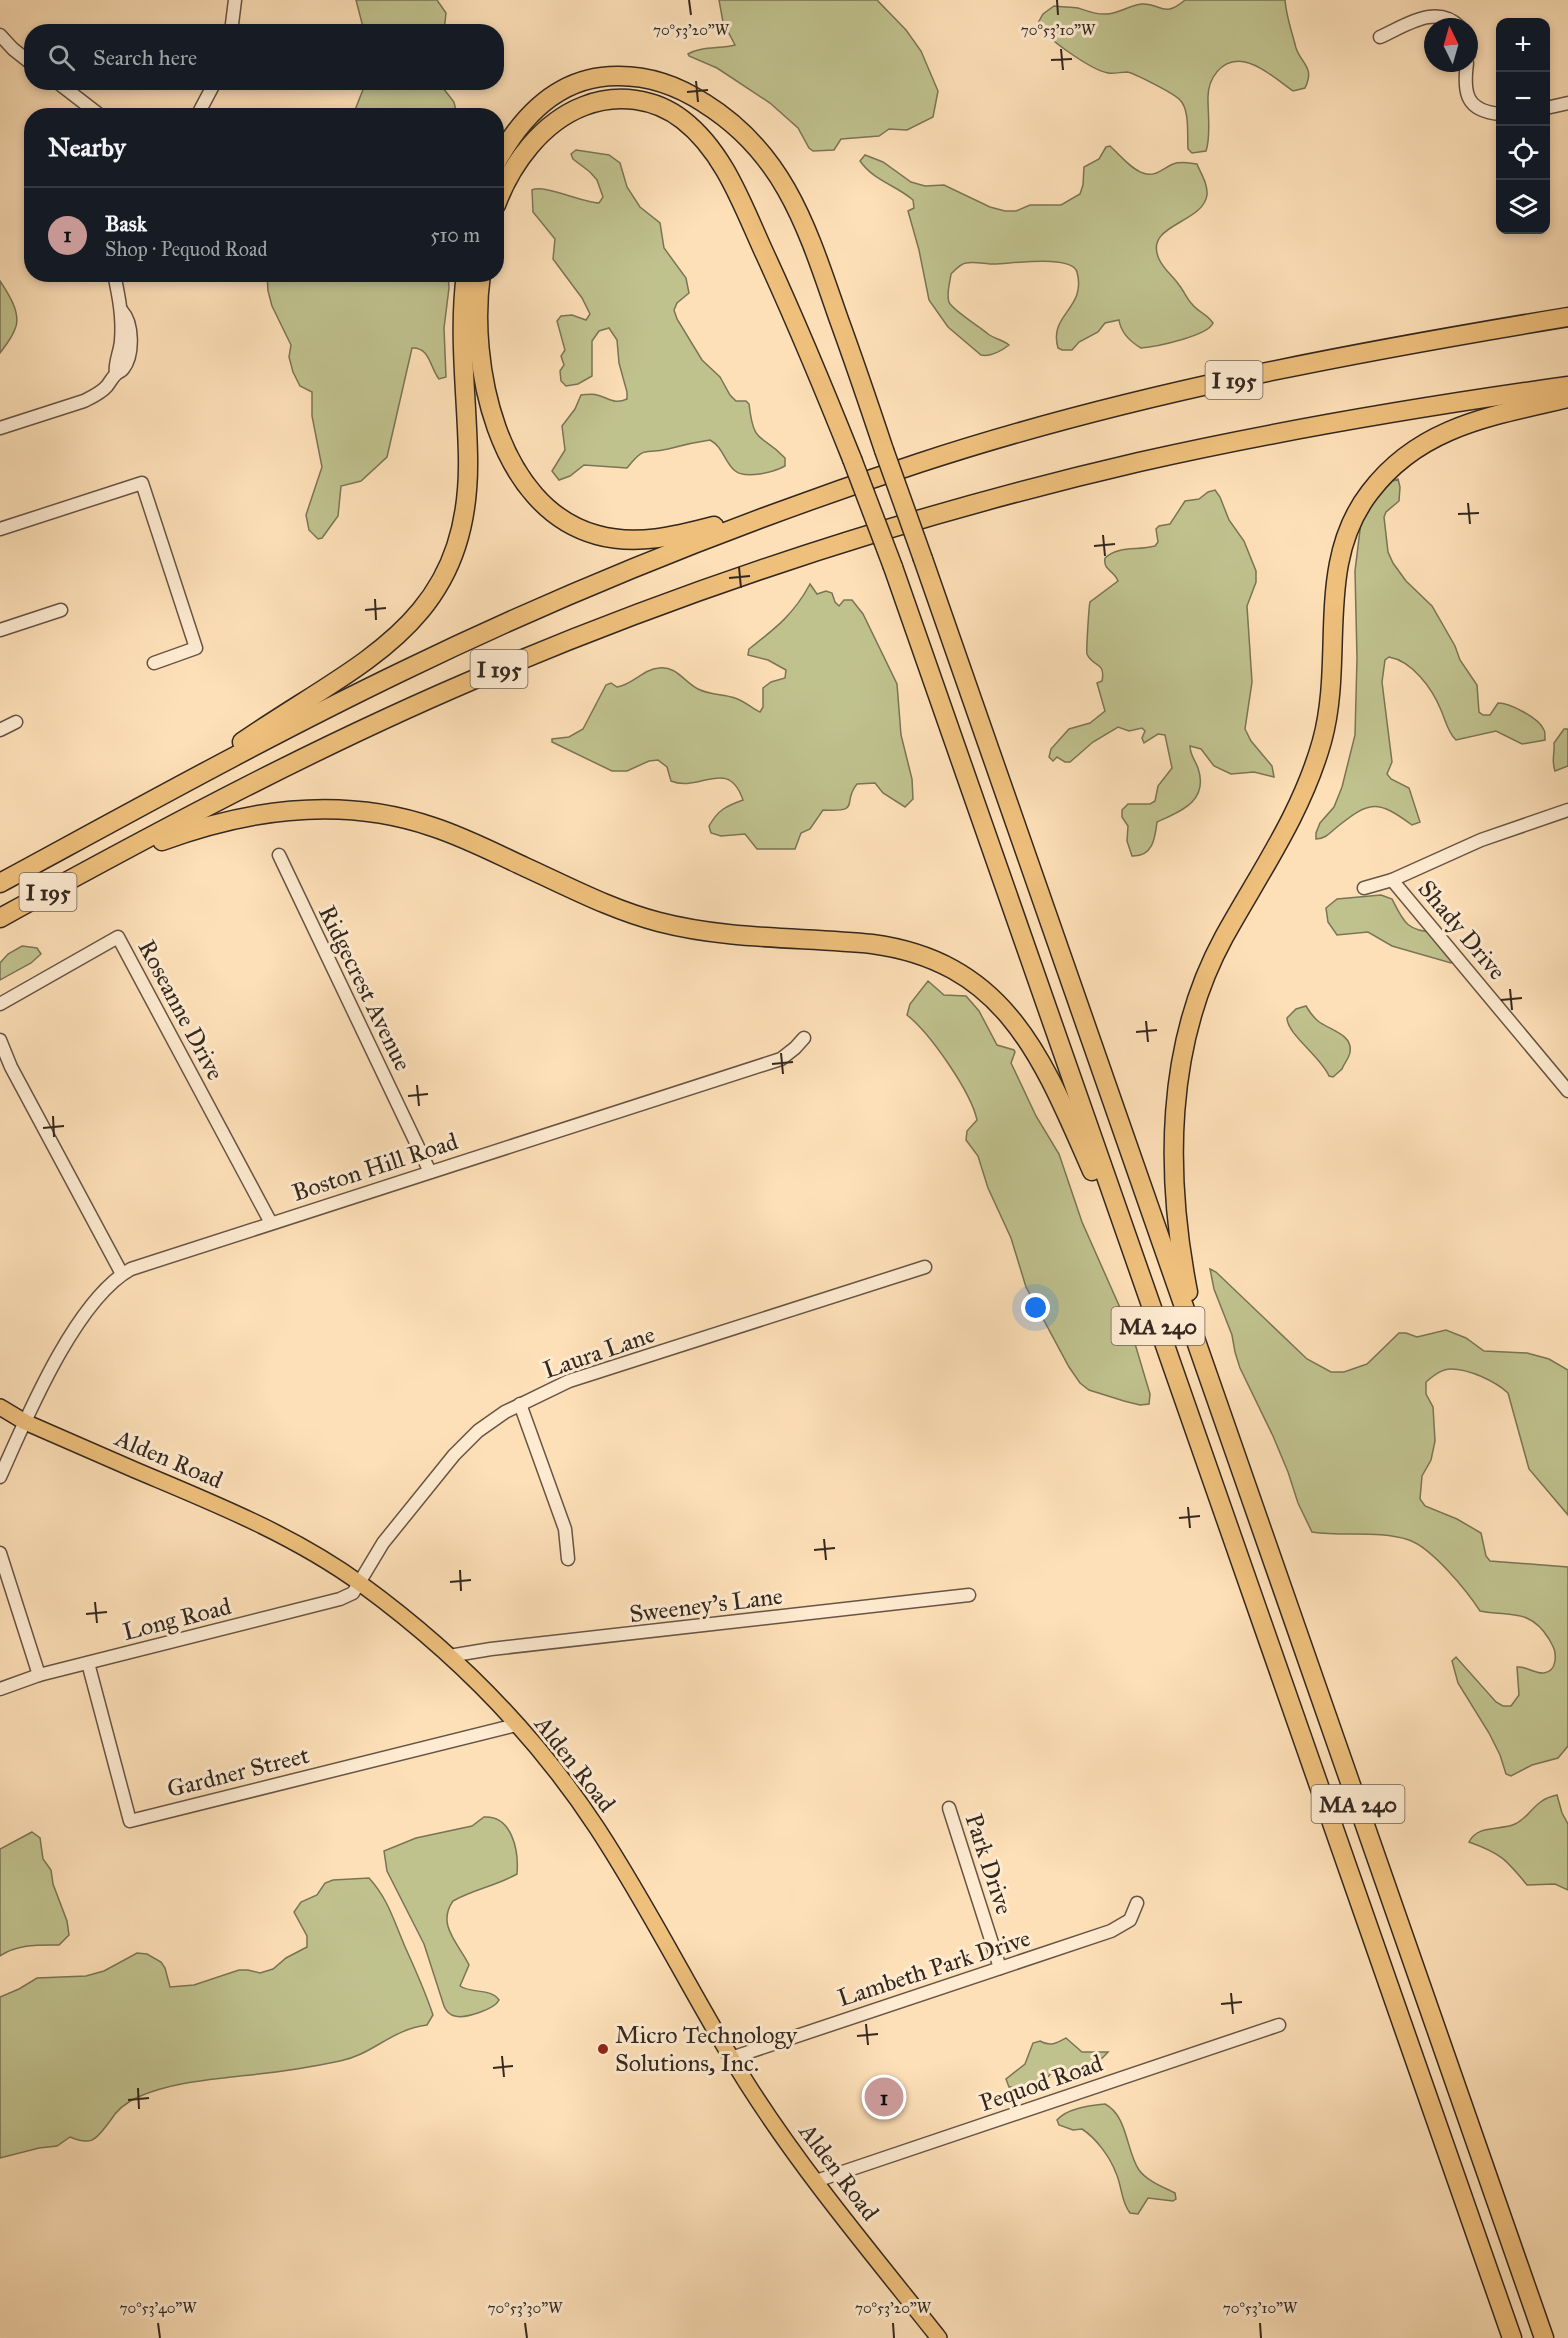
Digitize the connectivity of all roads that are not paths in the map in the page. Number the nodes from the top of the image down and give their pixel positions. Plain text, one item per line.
1 (235, 0) edge
2 (1424, 18) edge
3 (1425, 18) edge
4 (1446, 18) edge
5 (232, 24) edge
6 (0, 34) edge
7 (1380, 38) dead end
8 (24, 58) edge
9 (1466, 72) edge
10 (67, 90) edge
11 (211, 90) edge
12 (1568, 103) edge
13 (1550, 107) edge
14 (91, 108) edge
15 (201, 108) edge
16 (1496, 113) edge
17 (504, 150) edge
18 (504, 189) edge
19 (116, 282) edge
20 (465, 282) edge
21 (481, 282) edge
22 (1568, 317) edge
23 (1568, 386) edge
24 (1568, 398) edge
25 (0, 428) edge
26 (832, 494) junction
27 (0, 528) edge
28 (61, 610) dead end
29 (0, 630) edge
30 (154, 663) dead end
31 (16, 722) dead end
32 (0, 730) edge
33 (166, 794) junction
34 (1568, 810) edge
35 (279, 855) dead end
36 (95, 866) junction
37 (1392, 880) junction
38 (0, 883) edge
39 (1364, 888) dead end
40 (0, 918) edge
41 (0, 1004) edge
42 (804, 1038) dead end
43 (0, 1041) edge
44 (1568, 1091) edge
45 (430, 1172) junction
46 (271, 1223) junction
47 (1137, 1266) junction
48 (925, 1267) dead end
49 (122, 1274) junction
50 (1200, 1353) junction
51 (520, 1404) junction
52 (0, 1407) edge
53 (25, 1422) junction
54 (0, 1477) edge
55 (0, 1553) edge
56 (568, 1559) dead end
57 (360, 1583) junction
58 (969, 1595) dead end
59 (449, 1656) junction
60 (88, 1663) junction
61 (39, 1675) junction
62 (0, 1689) edge
63 (516, 1725) junction
64 (949, 1808) dead end
65 (1137, 1904) dead end
66 (1000, 1968) junction
67 (1279, 2025) dead end
68 (731, 2058) junction
69 (816, 2181) junction
70 (1535, 2311) junction
71 (939, 2338) edge
72 (1511, 2338) edge
73 (1544, 2338) edge
74 (1552, 2338) edge

1 - 5 street
2 - 7 street
3 - 4 street
6 - 8 street
9 - 16 street
10 - 14 street
11 - 15 street
12 - 13 street
17 - 50 highway, bridge
18 - 47 highway, bridge
19 - 25 street
20 - 33 highway
21 - 26 highway
22 - 26 highway, I 195
23 - 36 highway, I 195
24 - 50 highway
26 - 33 highway, I 195
27 - 30 street
28 - 29 street
31 - 32 street
33 - 38 highway, I 195
34 - 37 street, Shady Drive
35 - 45 street, Ridgecrest Avenue
36 - 40 highway, I 195
36 - 47 highway
37 - 39 street, Shady Drive
37 - 44 street, Shady Drive
41 - 46 street, Roseanne Drive
42 - 45 street, Boston Hill Road
43 - 49 street
45 - 46 street, Boston Hill Road
46 - 49 street, Boston Hill Road
47 - 72 highway, MA 240
48 - 51 street, Laura Lane
49 - 53 street, Boston Hill Road
50 - 70 highway, MA 240
51 - 56 street
51 - 57 street, Laura Lane
52 - 53 main road, Alden Road
53 - 54 street, Boston Hill Road
53 - 57 main road, Alden Road
55 - 61 street
57 - 59 main road, Alden Road
57 - 60 street, Long Road
58 - 59 street, Sweeney's Lane
59 - 63 main road, Alden Road
60 - 61 street, Long Road
60 - 63 street, Gardner Street
61 - 62 street, Long Road
63 - 68 main road, Alden Road
64 - 66 street, Park Drive
65 - 66 street, Lambeth Park Drive
66 - 68 street, Lambeth Park Drive
67 - 69 street, Pequod Road
68 - 69 main road, Alden Road
69 - 71 main road, Alden Road
70 - 73 highway, MA 240
70 - 74 highway

